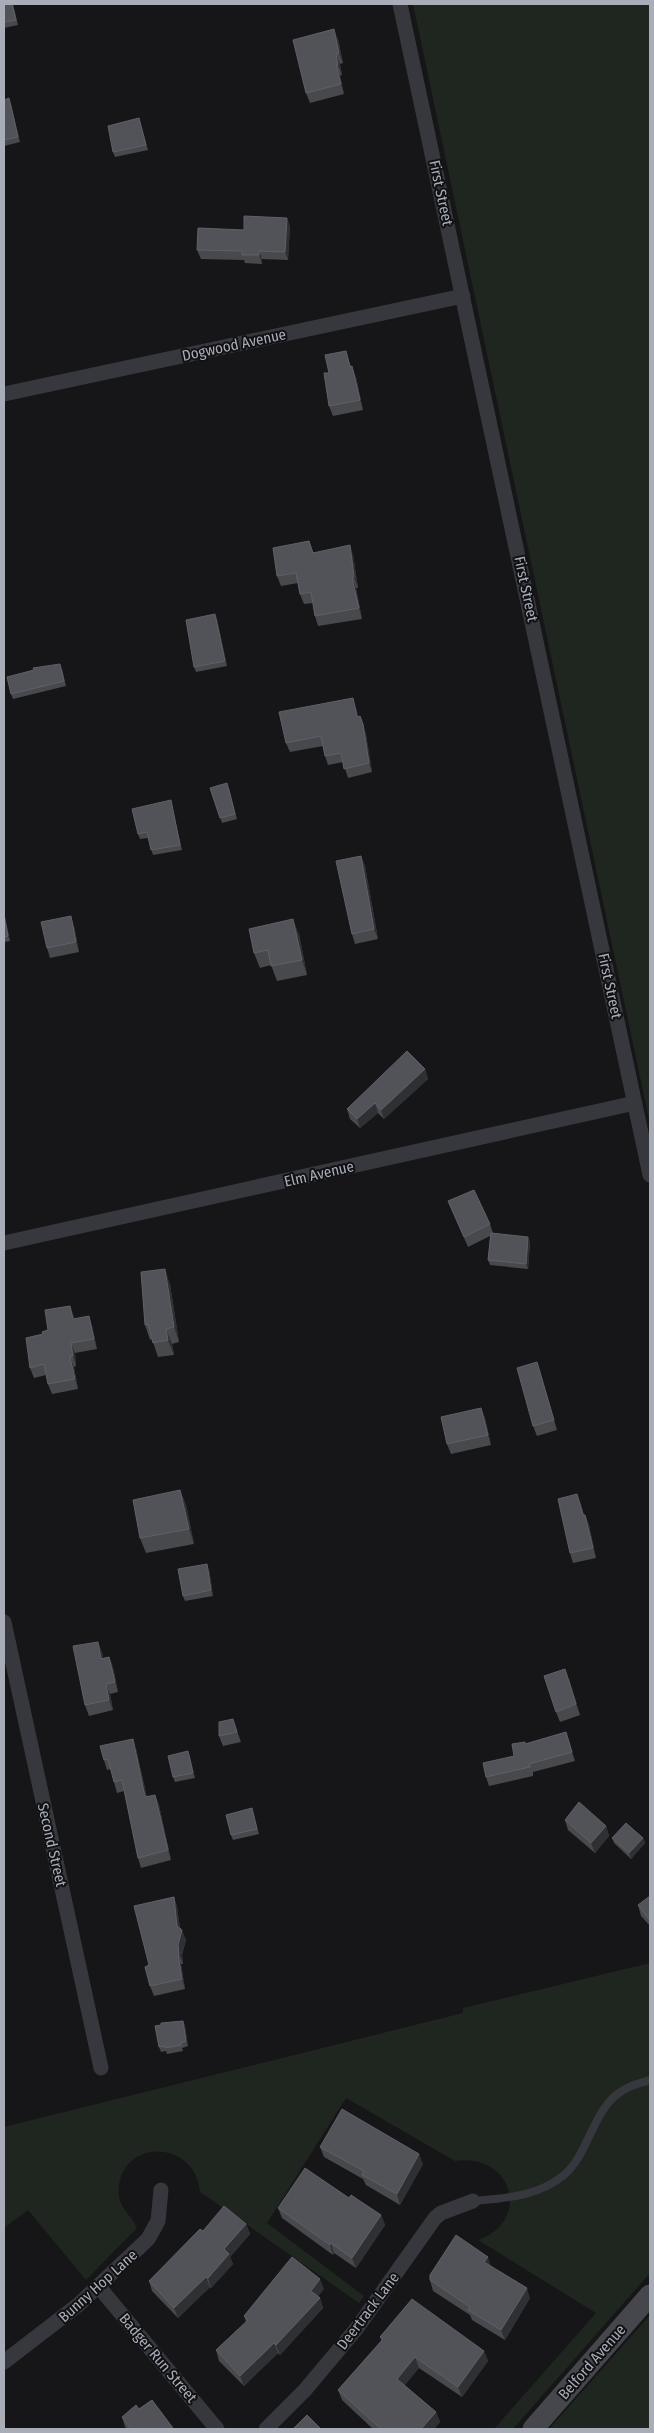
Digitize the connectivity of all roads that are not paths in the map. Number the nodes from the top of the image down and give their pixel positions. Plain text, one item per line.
1 (400, 4) edge
2 (463, 296) junction
3 (4, 394) edge
4 (634, 1103) junction
5 (650, 1175) edge
6 (4, 1243) edge
7 (4, 1622) edge
8 (102, 2068) dead end
9 (650, 2080) edge
10 (161, 2190) dead end
11 (473, 2201) joint
12 (99, 2287) junction
13 (650, 2295) edge
14 (4, 2362) edge
15 (217, 2429) edge
16 (266, 2429) edge
17 (533, 2429) edge

1 - 2 street, First Street
2 - 3 street, Dogwood Avenue
2 - 4 street, First Street
4 - 5 street, First Street
4 - 6 street, Elm Avenue
7 - 8 street, Second Street
9 - 11 lane
10 - 12 street, Bunny Hop Lane
11 - 16 street, Deertrack Lane
12 - 14 street, Bunny Hop Lane
12 - 15 street, Badger Run Street
13 - 17 main road, Belford Avenue

